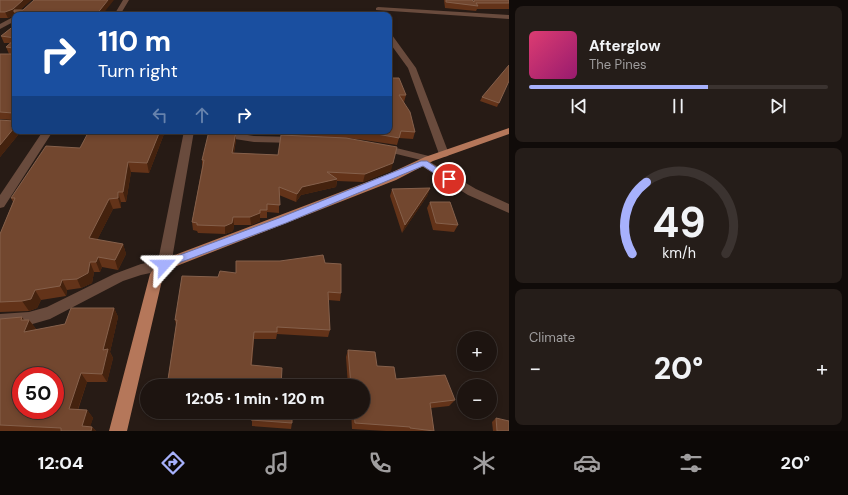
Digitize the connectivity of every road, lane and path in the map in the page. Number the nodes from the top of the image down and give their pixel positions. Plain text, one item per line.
1 (126, 0) edge
2 (376, 0) edge
3 (119, 12) edge
4 (378, 12) edge
5 (392, 13) edge
6 (509, 17) edge
7 (12, 20) edge
8 (0, 27) edge
9 (392, 41) edge
10 (400, 51) junction
11 (392, 52) edge
12 (509, 131) edge
13 (46, 134) edge
14 (188, 134) edge
15 (225, 134) edge
16 (309, 141) edge
17 (371, 145) edge
18 (444, 154) junction
19 (426, 161) junction
20 (0, 204) edge
21 (509, 209) edge
22 (164, 265) junction
23 (0, 321) edge
24 (118, 431) edge

1 - 3 street
2 - 4 street
5 - 6 street
7 - 8 street
9 - 10 street
10 - 11 street
10 - 18 street
12 - 18 main road
13 - 20 street
14 - 22 street
15 - 16 street
17 - 19 street
18 - 19 main road
19 - 21 street
19 - 22 main road
22 - 23 street
22 - 24 main road

